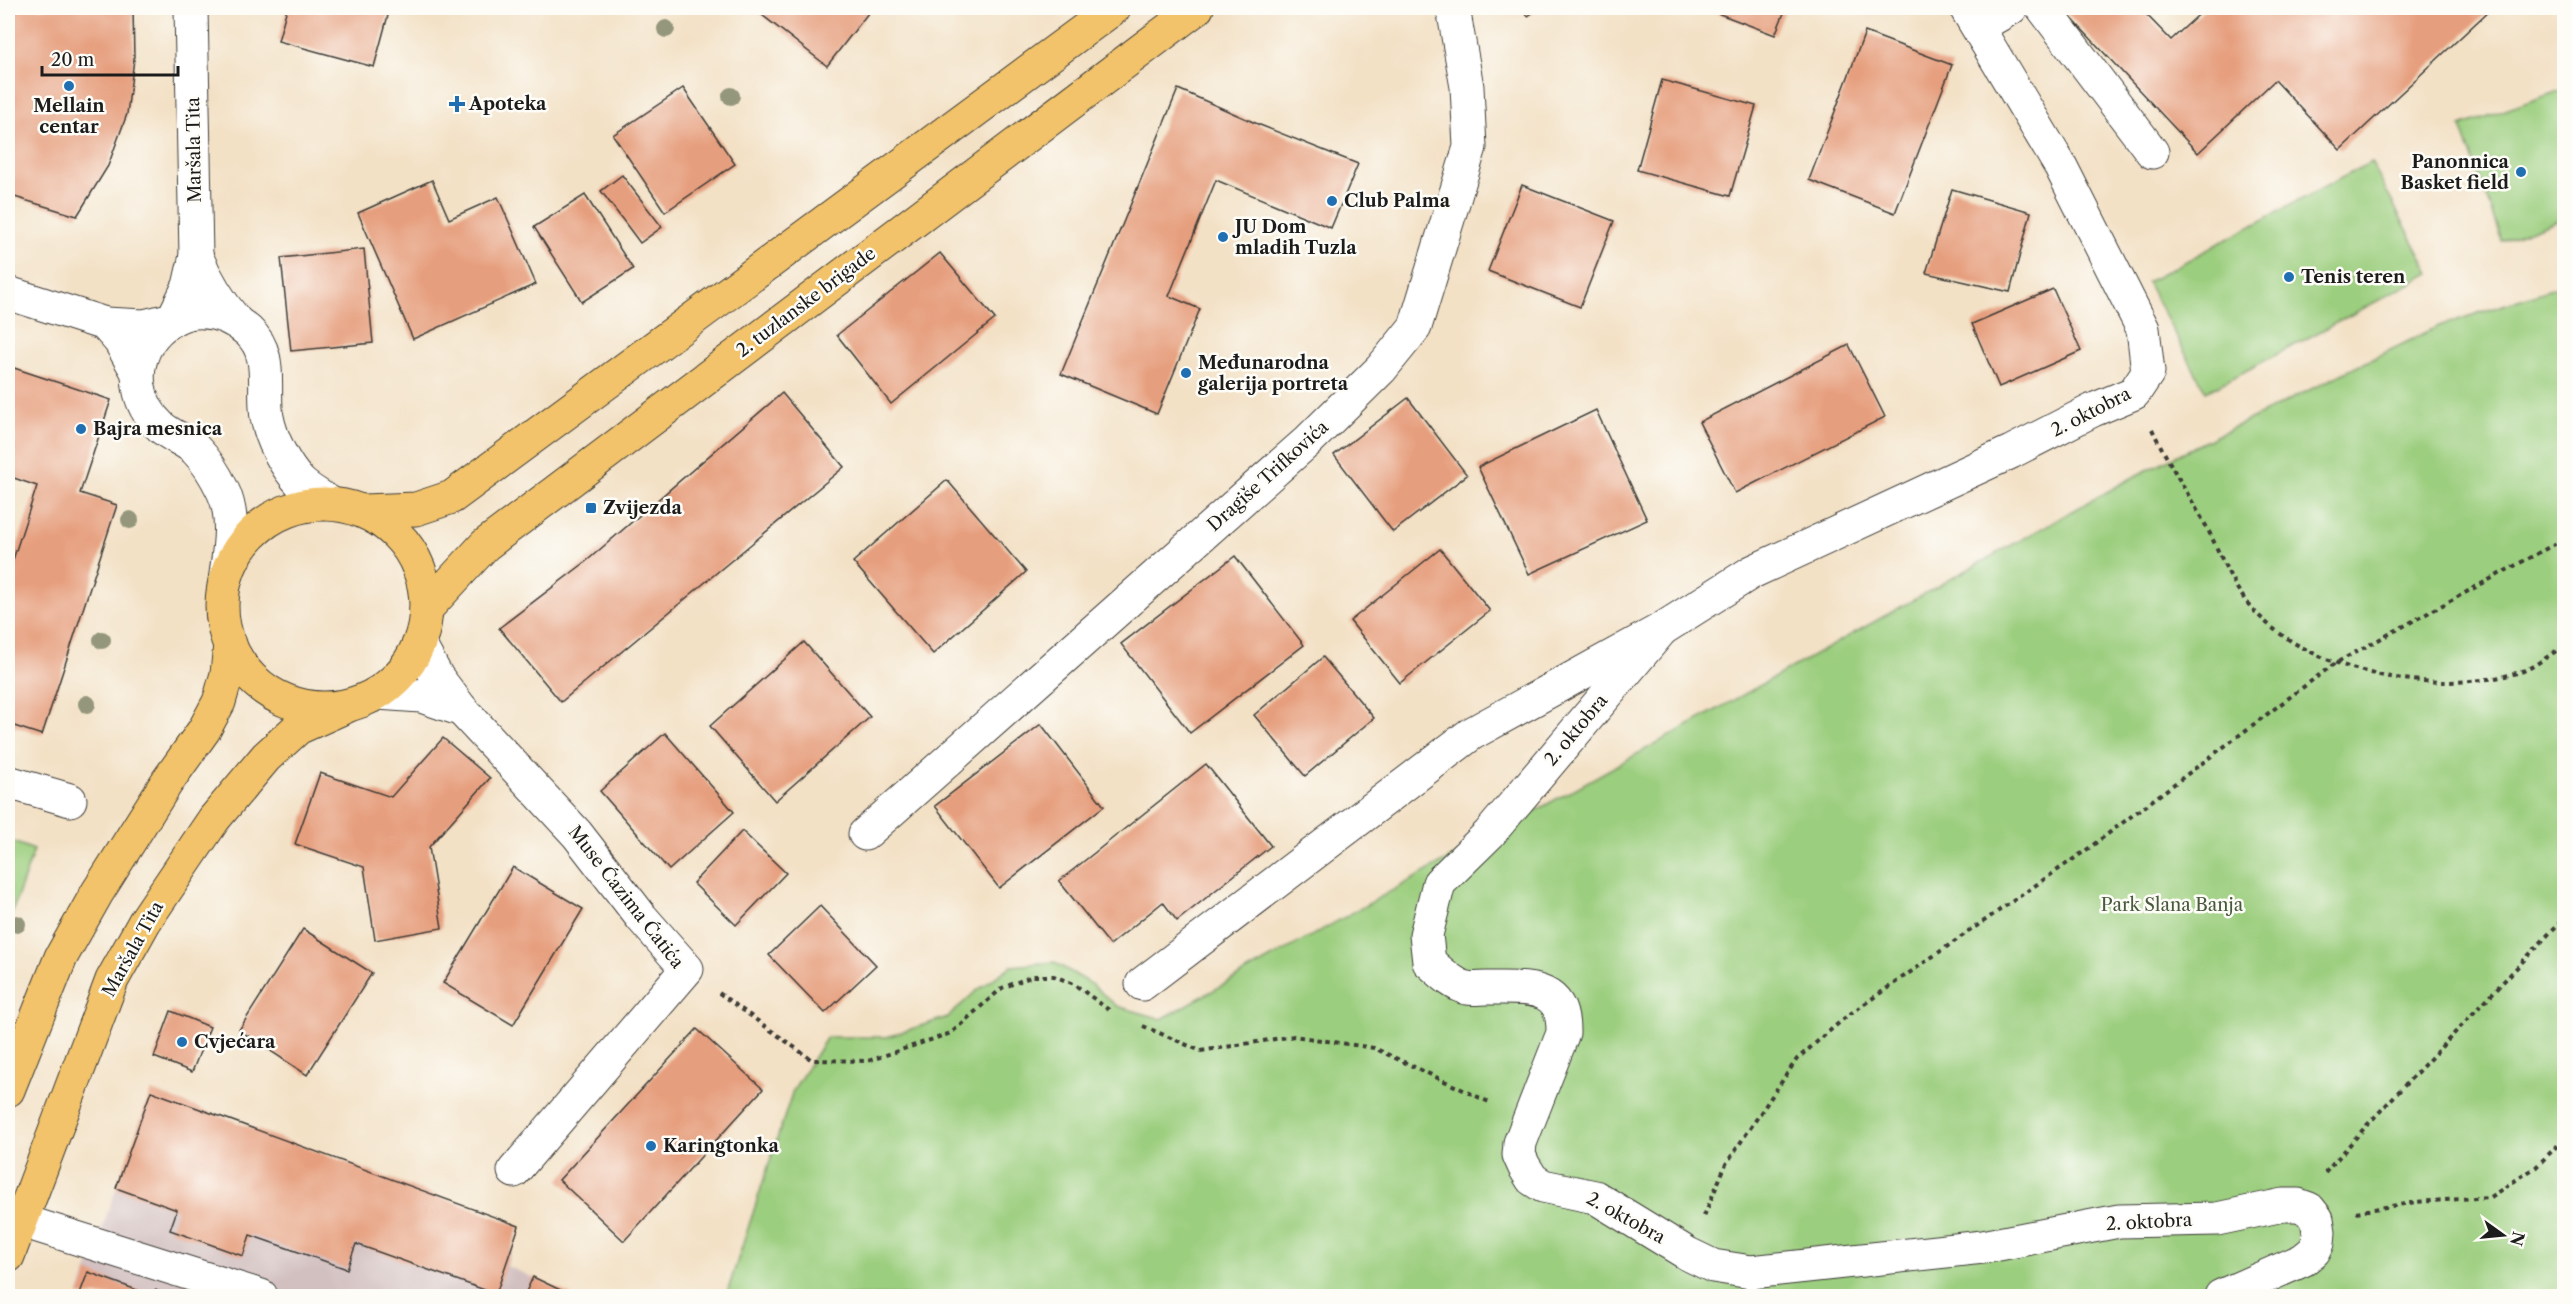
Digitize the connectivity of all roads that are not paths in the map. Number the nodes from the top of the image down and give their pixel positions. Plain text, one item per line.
1 (191, 8) edge
2 (1114, 8) edge
3 (1197, 8) edge
4 (1452, 8) edge
5 (2011, 8) edge
6 (2043, 8) edge
7 (1972, 17) edge
8 (2152, 152) dead end
9 (196, 256) junction
10 (8, 293) edge
11 (173, 319) junction
12 (235, 320) junction
13 (105, 324) junction
14 (137, 371) junction
15 (330, 503) junction
16 (364, 511) junction
17 (225, 581) junction
18 (426, 609) junction
19 (1662, 629) junction
20 (230, 644) junction
21 (419, 644) junction
22 (377, 693) junction
23 (347, 706) junction
24 (462, 710) junction
25 (8, 782) edge
26 (70, 800) dead end
27 (865, 834) dead end
28 (1142, 984) dead end
29 (8, 1090) edge
30 (514, 1172) dead end
31 (13, 1218) edge
32 (8, 1256) edge
33 (261, 1296) edge
34 (2221, 1296) edge

1 - 9 street, Maršala Tita
2 - 16 main road
3 - 18 main road, 2. tuzlanske brigade
4 - 27 street, Dragiše Trifkovića
5 - 7 street
6 - 8 street
7 - 19 street, 2. oktobra
9 - 11 street
9 - 12 street
10 - 13 street
11 - 12 street
11 - 13 street
11 - 14 street
12 - 15 street
13 - 14 street
14 - 17 street
15 - 16 main road
15 - 17 main road
16 - 18 main road
17 - 20 main road
18 - 21 main road
19 - 28 street, 2. oktobra
19 - 34 street, 2. oktobra
20 - 23 main road
20 - 29 main road
21 - 22 main road
21 - 24 street, Muse Ćazima Ćatića
22 - 23 main road
22 - 24 street
23 - 31 main road, Maršala Tita
24 - 30 street, Muse Ćazima Ćatića
25 - 26 street
31 - 32 main road, Maršala Tita
31 - 33 street

